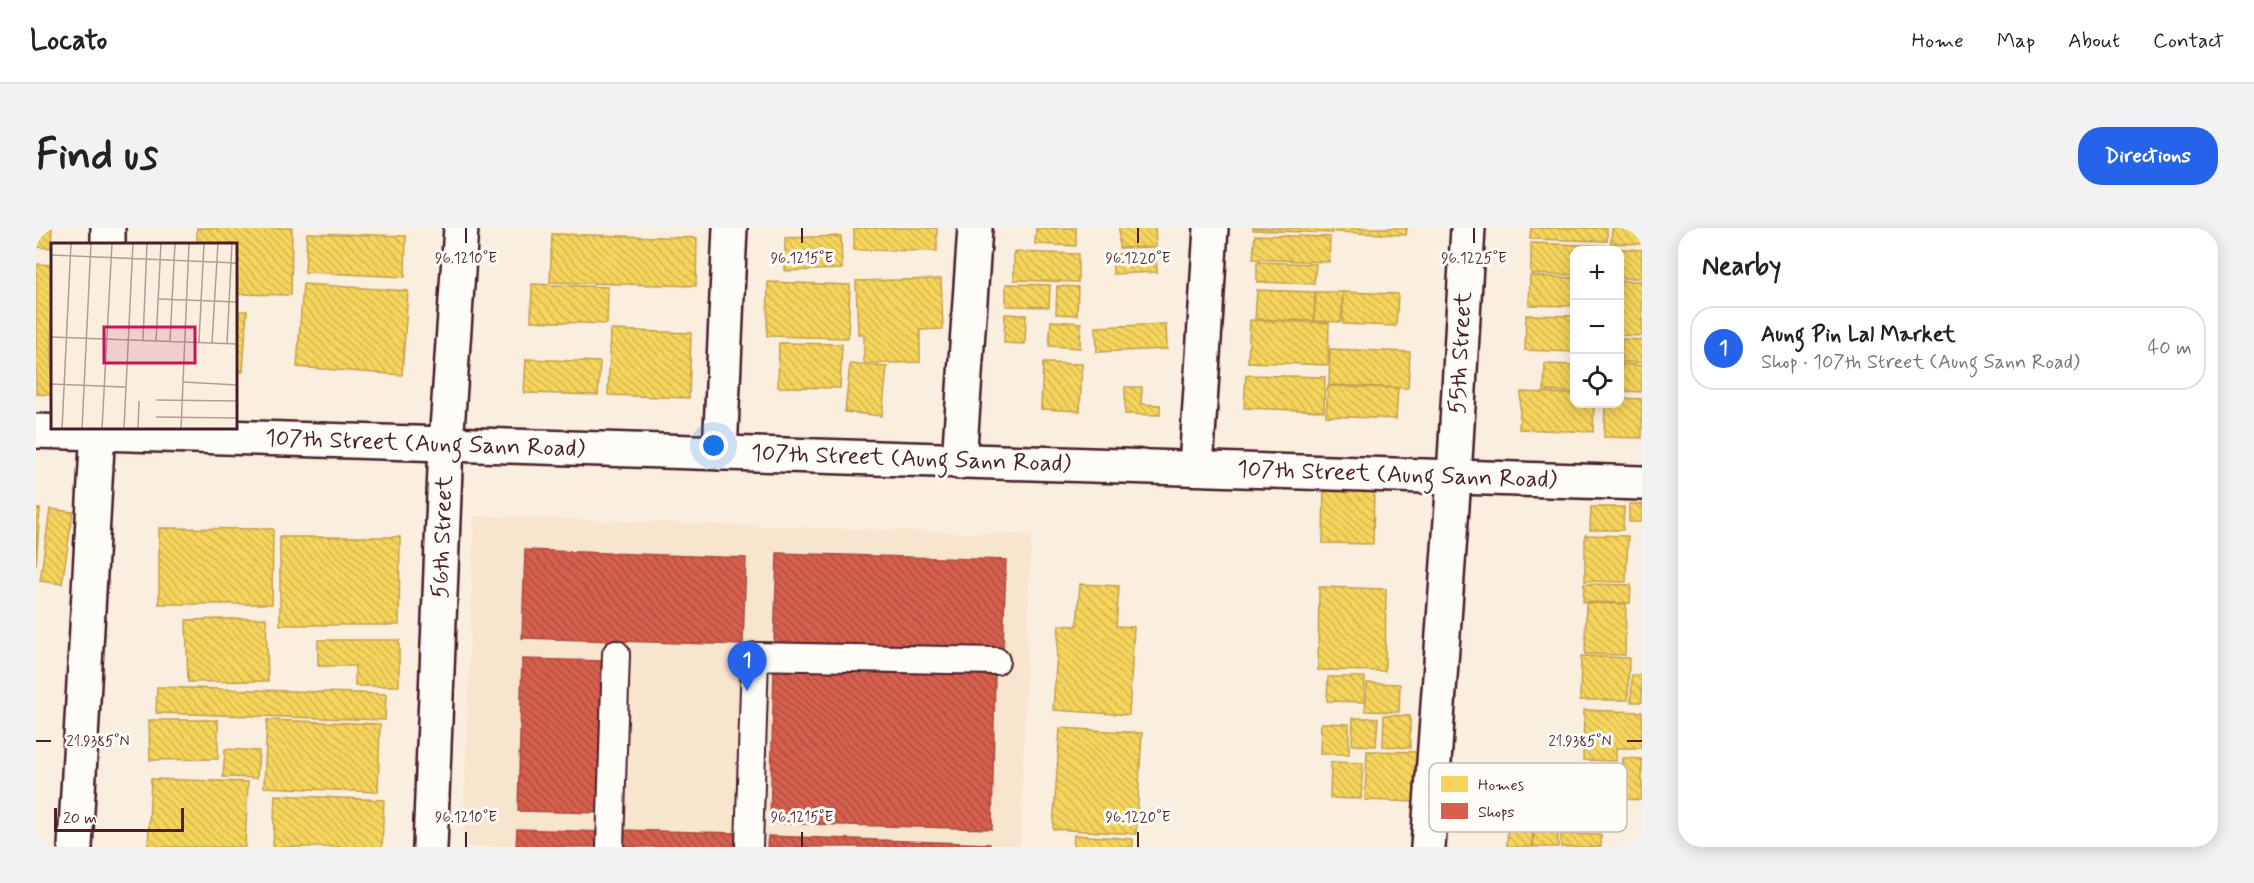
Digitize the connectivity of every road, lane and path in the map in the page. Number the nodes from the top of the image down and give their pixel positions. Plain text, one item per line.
1 (461, 228) edge
2 (730, 228) edge
3 (975, 228) edge
4 (1210, 228) edge
5 (1468, 228) edge
6 (98, 430) edge
7 (36, 431) edge
8 (446, 444) junction
9 (720, 453) junction
10 (959, 462) junction
11 (1196, 468) junction
12 (1454, 478) junction
13 (1642, 483) edge
14 (616, 654) dead end
15 (996, 661) dead end
16 (1434, 763) edge
17 (1429, 832) edge
18 (75, 847) edge
19 (430, 847) edge
20 (610, 847) edge
21 (749, 847) edge
22 (1428, 847) edge

1 - 8 street, 56th Street
2 - 9 street
3 - 10 street
4 - 11 street
5 - 12 street, 55th Street
6 - 7 street, 107th Street (Aung Sann Road)
6 - 8 street, 107th Street (Aung Sann Road)
6 - 18 street
8 - 9 street, 107th Street (Aung Sann Road)
8 - 19 street, 56th Street
9 - 10 street, 107th Street (Aung Sann Road)
10 - 11 street, 107th Street (Aung Sann Road)
11 - 12 street, 107th Street (Aung Sann Road)
12 - 13 street, 107th Street (Aung Sann Road)
12 - 16 street, 55th Street
14 - 20 lane
15 - 21 lane
17 - 22 street, 55th Street

